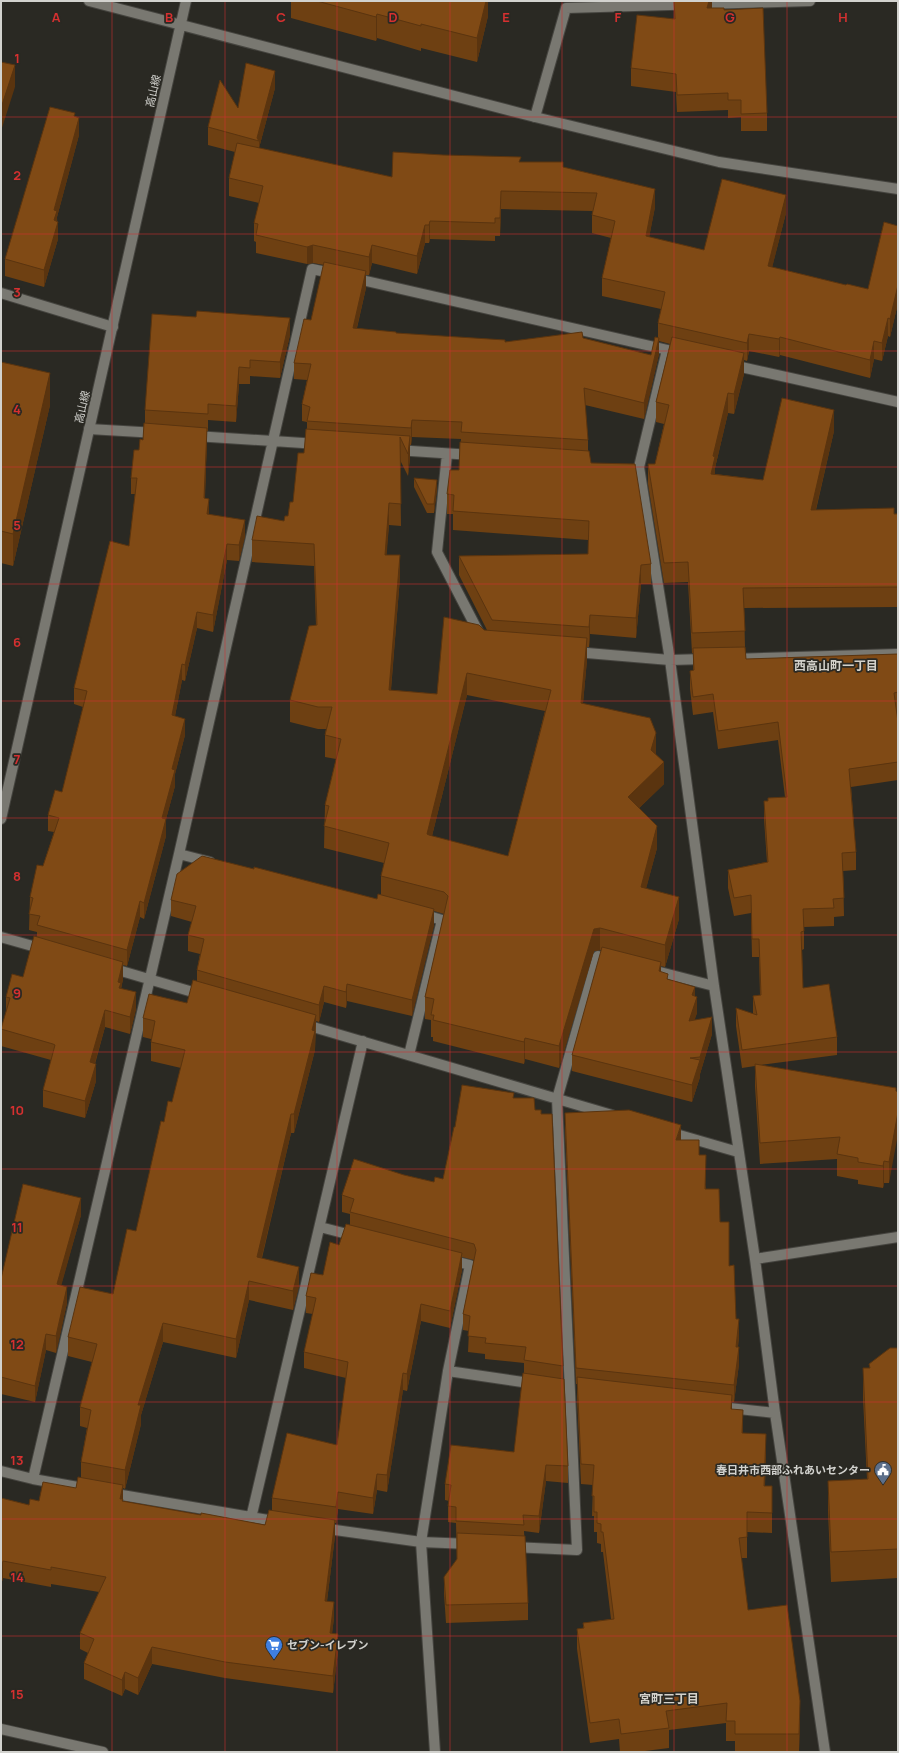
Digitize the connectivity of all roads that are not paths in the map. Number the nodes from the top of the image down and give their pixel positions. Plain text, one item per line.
1 (89, 1) edge
2 (186, 1) edge
3 (810, 1) edge
4 (566, 4) edge
5 (180, 25) junction
6 (535, 117) junction
7 (898, 189) edge
8 (1, 293) edge
9 (113, 327) junction
10 (667, 350) junction
11 (690, 356) edge
12 (721, 362) edge
13 (898, 402) edge
14 (89, 429) junction
15 (169, 434) edge
16 (184, 435) edge
17 (272, 441) junction
18 (328, 445) edge
19 (383, 449) edge
20 (447, 454) junction
21 (485, 456) edge
22 (484, 645) edge
23 (562, 651) edge
24 (898, 654) edge
25 (670, 660) junction
26 (1, 819) edge
27 (179, 854) junction
28 (218, 864) edge
29 (411, 912) edge
30 (1, 937) edge
31 (53, 952) edge
32 (620, 961) edge
33 (98, 964) edge
34 (649, 969) edge
35 (150, 979) junction
36 (714, 986) junction
37 (211, 997) edge
38 (294, 1021) edge
39 (363, 1041) junction
40 (409, 1055) junction
41 (557, 1099) junction
42 (625, 1119) edge
43 (662, 1130) edge
44 (738, 1152) junction
45 (320, 1227) junction
46 (898, 1237) edge
47 (365, 1238) edge
48 (440, 1257) edge
49 (755, 1258) junction
50 (448, 1371) junction
51 (548, 1386) edge
52 (712, 1406) edge
53 (775, 1413) junction
54 (1, 1471) edge
55 (33, 1479) junction
56 (251, 1518) junction
57 (290, 1523) edge
58 (313, 1527) edge
59 (421, 1542) junction
60 (484, 1545) edge
61 (499, 1546) edge
62 (1, 1729) edge
63 (103, 1752) edge
64 (435, 1752) edge
65 (825, 1752) edge

1 - 5 street
2 - 5 street, 高山線
3 - 4 street
4 - 6 street
5 - 6 street
5 - 9 street, 高山線
6 - 7 street
8 - 9 street
9 - 14 street, 高山線
10 - 11 street
10 - 17 street
10 - 25 street
12 - 13 street
14 - 15 street
14 - 26 street, 高山線
16 - 17 street
17 - 18 street
17 - 27 street
19 - 20 street
20 - 21 street
20 - 22 street
23 - 25 street
24 - 25 street
25 - 36 street
27 - 28 street
27 - 35 street
29 - 40 street
30 - 31 street
32 - 41 street
33 - 35 street
34 - 36 street
35 - 37 street
35 - 55 street
36 - 44 street
38 - 39 street
39 - 40 street
39 - 45 street
40 - 41 street
41 - 42 street
41 - 61 street
43 - 44 street
44 - 49 street
45 - 47 street
45 - 56 street
46 - 49 street
48 - 50 street
49 - 53 street
50 - 51 street
50 - 59 street
52 - 53 street
53 - 65 street
54 - 55 street
55 - 56 street
56 - 57 street
58 - 59 street
59 - 60 street
59 - 64 street
62 - 63 street

